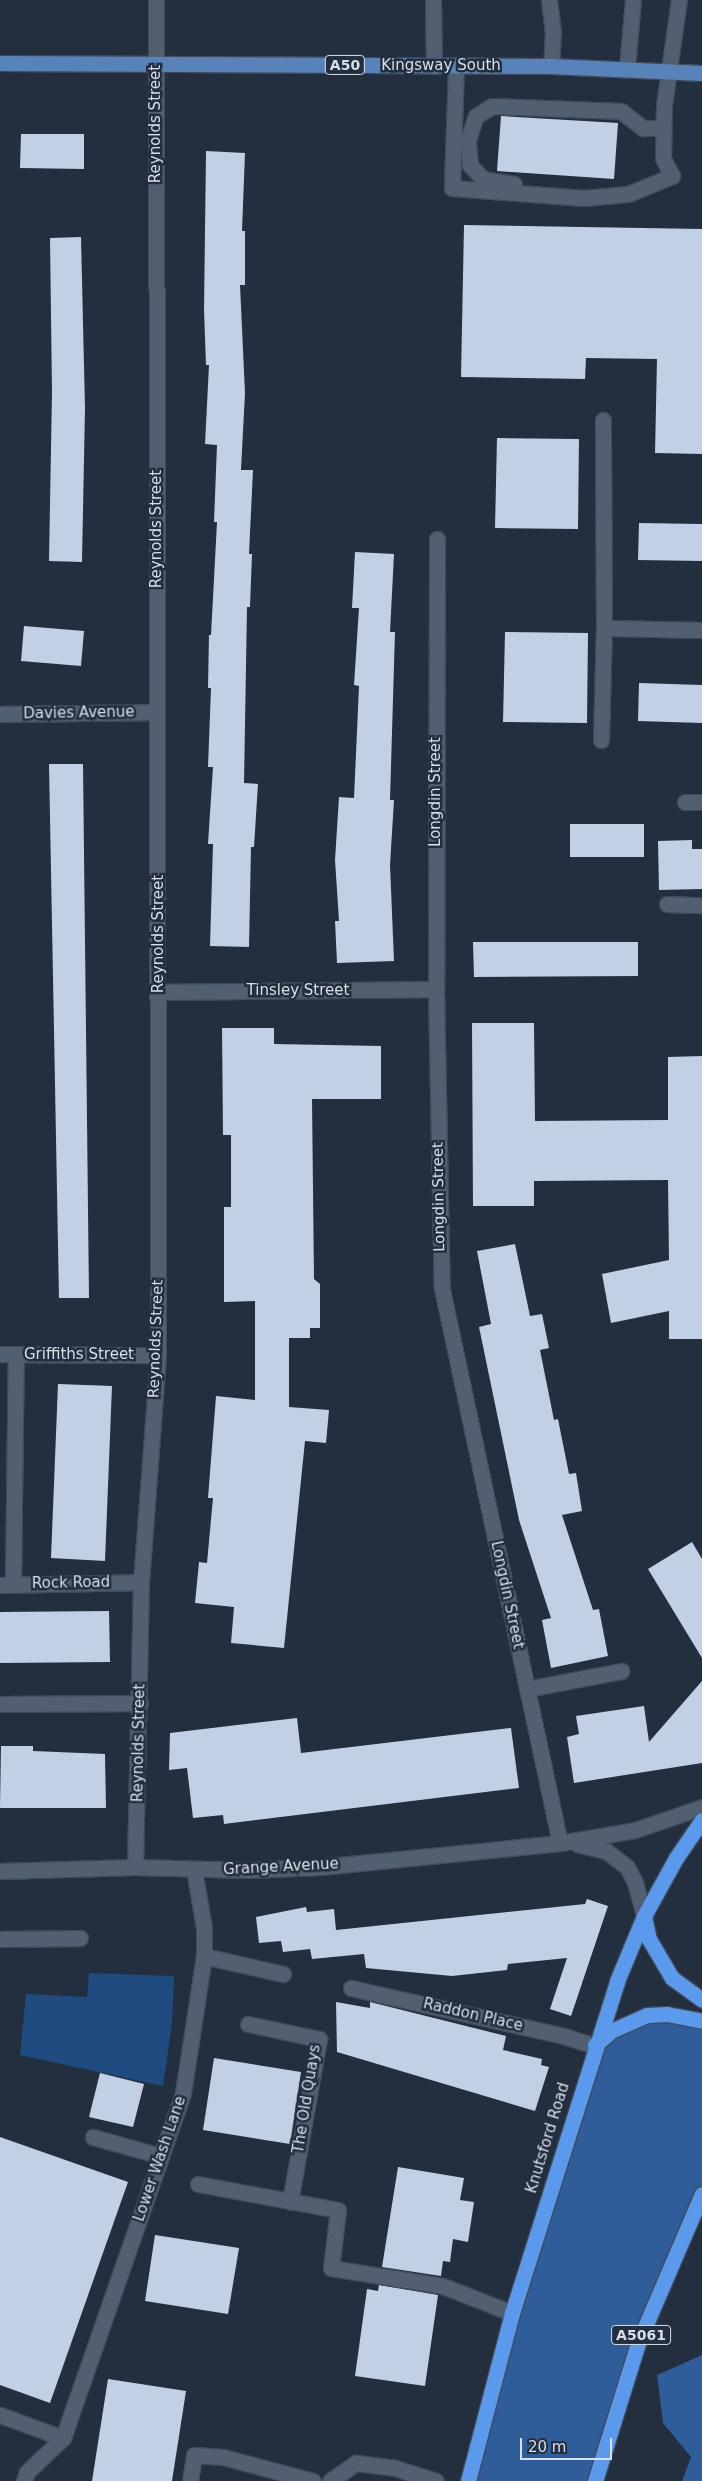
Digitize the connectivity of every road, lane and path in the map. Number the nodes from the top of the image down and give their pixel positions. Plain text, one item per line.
1 (156, 0) edge
2 (433, 0) edge
3 (550, 0) edge
4 (633, 0) edge
5 (679, 0) edge
6 (0, 63) edge
7 (156, 65) junction
8 (434, 66) junction
9 (456, 66) junction
10 (551, 66) junction
11 (627, 68) junction
12 (671, 71) junction
13 (702, 74) edge
14 (663, 128) junction
15 (584, 198) junction
16 (603, 420) dead end
17 (437, 539) dead end
18 (604, 628) junction
19 (702, 630) edge
20 (158, 712) junction
21 (0, 714) edge
22 (601, 740) dead end
23 (685, 802) dead end
24 (702, 802) edge
25 (667, 904) dead end
26 (702, 905) edge
27 (436, 990) junction
28 (159, 992) junction
29 (0, 1354) edge
30 (16, 1354) junction
31 (158, 1355) junction
32 (6, 1468) edge
33 (142, 1582) junction
34 (6, 1585) edge
35 (622, 1672) dead end
36 (527, 1689) junction
37 (140, 1703) junction
38 (0, 1704) edge
39 (702, 1807) edge
40 (702, 1820) edge
41 (560, 1843) junction
42 (135, 1867) junction
43 (194, 1869) junction
44 (0, 1871) edge
45 (644, 1916) junction
46 (80, 1938) dead end
47 (0, 1939) edge
48 (204, 1956) junction
49 (283, 1974) dead end
50 (351, 1988) dead end
51 (702, 2000) edge
52 (702, 2020) edge
53 (248, 2024) dead end
54 (594, 2046) junction
55 (93, 2137) dead end
56 (161, 2156) junction
57 (198, 2184) dead end
58 (702, 2194) edge
59 (290, 2201) junction
60 (512, 2313) junction
61 (0, 2415) edge
62 (63, 2438) junction
63 (24, 2481) edge
64 (190, 2481) edge
65 (313, 2481) edge
66 (330, 2481) edge
67 (436, 2481) edge
68 (468, 2481) edge
69 (595, 2481) edge

1 - 7 street, Reynolds Street
2 - 8 street
3 - 10 street
4 - 11 street
5 - 12 street
6 - 7 main road, Kingsway South / A50
7 - 8 main road, Kingsway South / A50
7 - 20 street, Reynolds Street
8 - 9 main road, Kingsway South / A50
9 - 10 main road, Kingsway South / A50
9 - 15 street
10 - 11 main road, Kingsway South / A50
11 - 12 main road, Kingsway South / A50
12 - 13 main road, Kingsway South / A50
12 - 14 street
14 - 15 street
14 - 15 street
16 - 18 street
17 - 27 street, Longdin Street
18 - 19 street
18 - 22 street
20 - 21 street, Davies Avenue
20 - 28 street, Reynolds Street
23 - 24 street
25 - 26 street
27 - 28 street, Tinsley Street
27 - 36 street, Longdin Street
28 - 31 street, Reynolds Street
29 - 30 street, Griffiths Street
30 - 31 street, Griffiths Street
30 - 32 street
31 - 33 street, Reynolds Street
32 - 34 street
33 - 34 street, Rock Road
33 - 37 street, Reynolds Street
35 - 36 street
36 - 41 street, Longdin Street
37 - 38 street
37 - 42 street, Reynolds Street
39 - 41 street, Grange Avenue
40 - 45 highway, Knutsford Road
41 - 43 street, Grange Avenue
41 - 45 street, Grange Avenue
42 - 43 street, Grange Avenue
42 - 44 street, Grange Avenue
43 - 48 street, Lower Wash Lane
45 - 51 highway
45 - 54 highway, Knutsford Road
46 - 47 street
48 - 49 street
48 - 56 street, Lower Wash Lane
50 - 54 street, Raddon Place
52 - 54 highway
53 - 59 street, The Old Quays
54 - 60 highway, Knutsford Road
55 - 56 street
56 - 62 street, Lower Wash Lane
57 - 59 street
58 - 69 highway, A5061
59 - 60 street
60 - 68 highway, Knutsford Road
61 - 62 street
62 - 63 street
64 - 65 street
66 - 67 street

